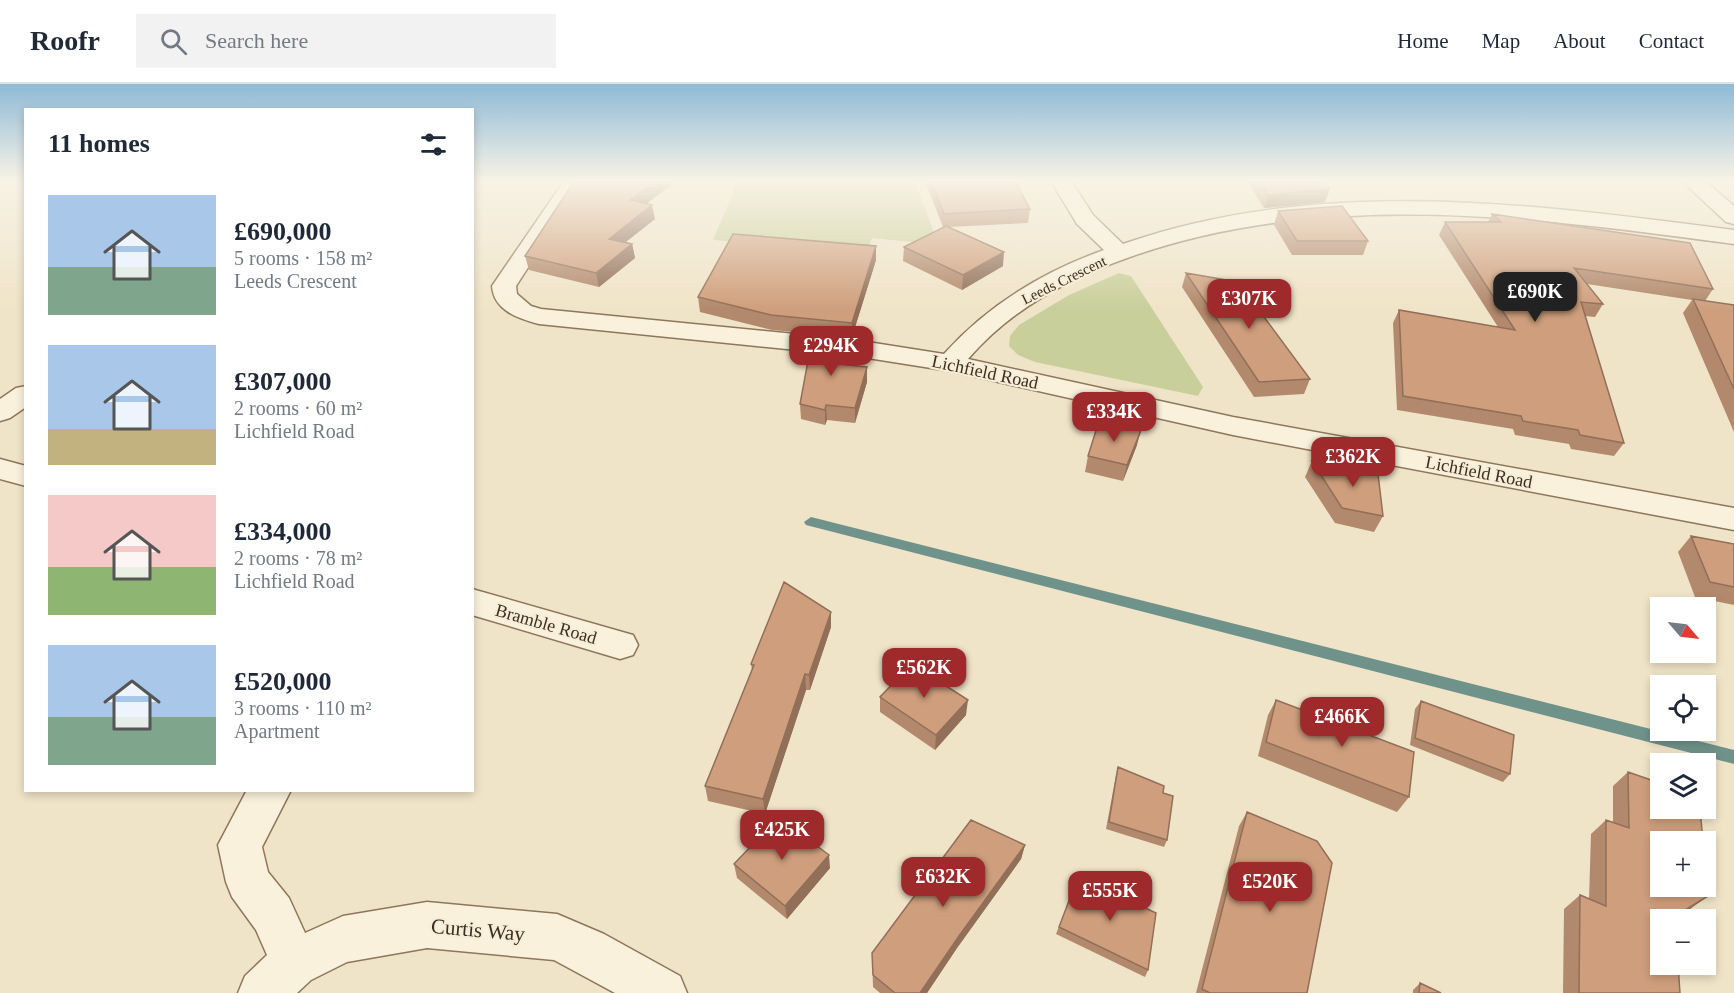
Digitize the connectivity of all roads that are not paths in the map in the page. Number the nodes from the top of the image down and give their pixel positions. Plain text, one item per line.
1 (545, 223) edge
2 (1089, 223) edge
3 (1233, 223) edge
4 (1620, 223) edge
5 (1734, 237) edge
6 (1119, 253) junction
7 (950, 363) junction
8 (24, 395) edge
9 (0, 412) edge
10 (0, 469) edge
11 (24, 475) edge
12 (1734, 519) edge
13 (474, 603) edge
14 (620, 645) dead end
15 (269, 792) edge
16 (278, 978) edge
17 (663, 993) edge

1 - 7 street, Lichfield Road
2 - 6 street
3 - 6 street, Leeds Crescent
4 - 5 street, Leeds Crescent
6 - 7 street, Leeds Crescent
7 - 12 street, Lichfield Road
8 - 9 street
10 - 11 street
13 - 14 street, Bramble Road
15 - 16 street
16 - 17 street, Curtis Way

